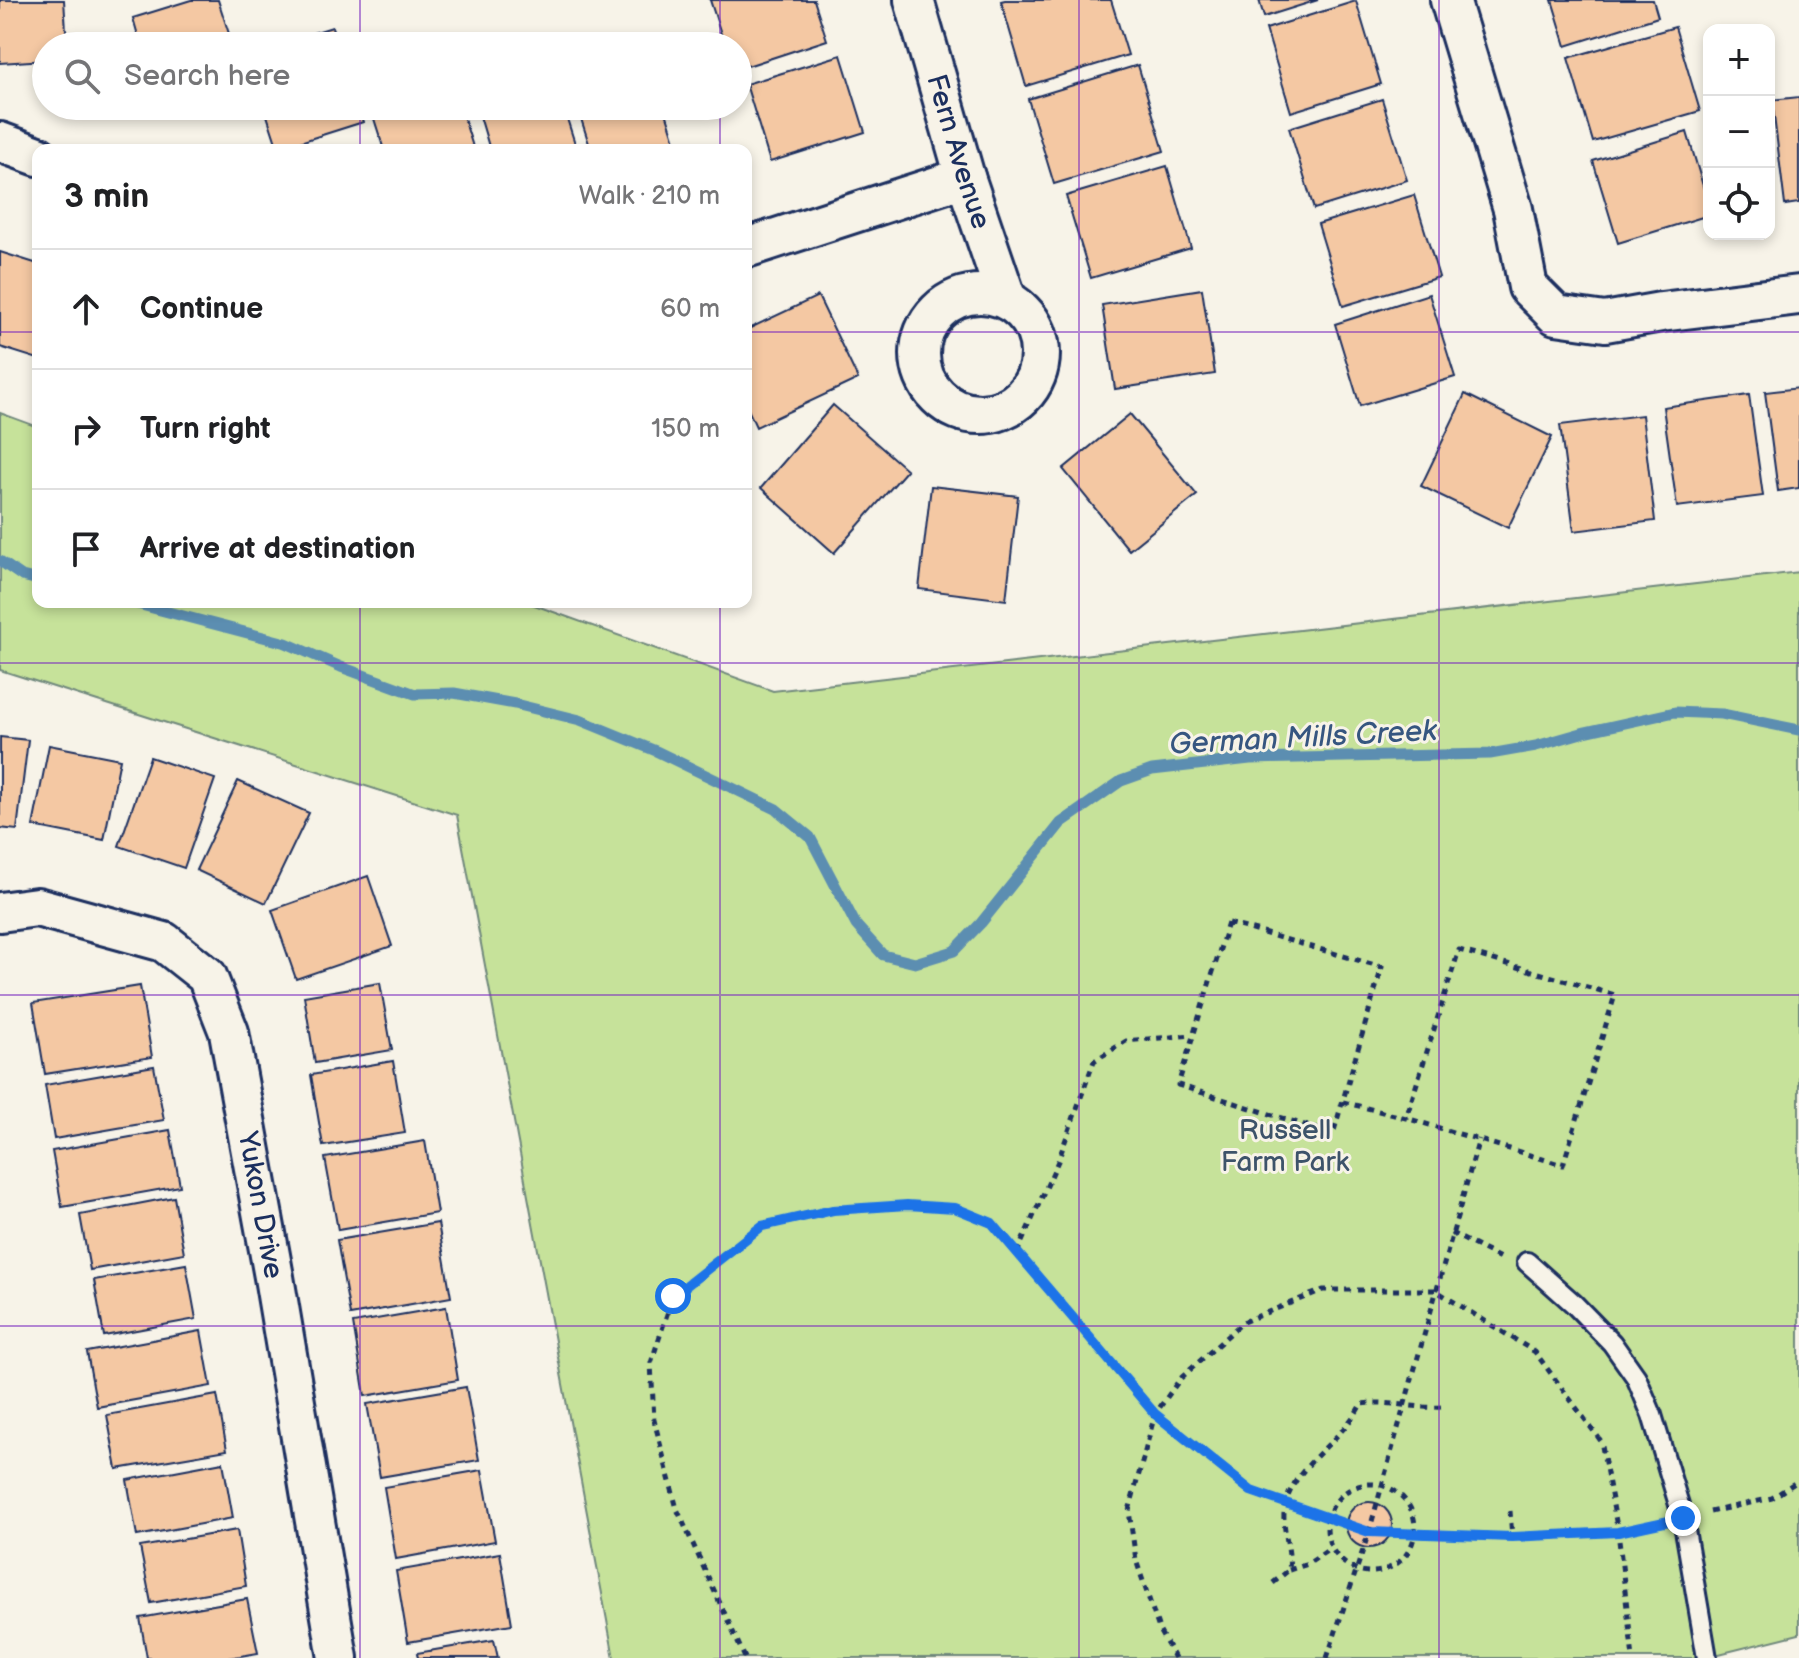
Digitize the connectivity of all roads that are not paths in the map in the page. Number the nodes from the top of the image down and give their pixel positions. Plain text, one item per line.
1 (914, 0) edge
2 (1450, 0) edge
3 (0, 142) edge
4 (32, 154) edge
5 (965, 177) junction
6 (752, 246) edge
7 (1799, 295) edge
8 (1007, 300) dead end
9 (0, 912) edge
10 (1518, 1263) road end
11 (338, 1658) edge
12 (1707, 1658) edge

1 - 5 street, Fern Avenue
2 - 7 street
3 - 4 street
5 - 6 street
5 - 8 street, Fern Avenue
9 - 11 street, Yukon Drive
10 - 12 lane

